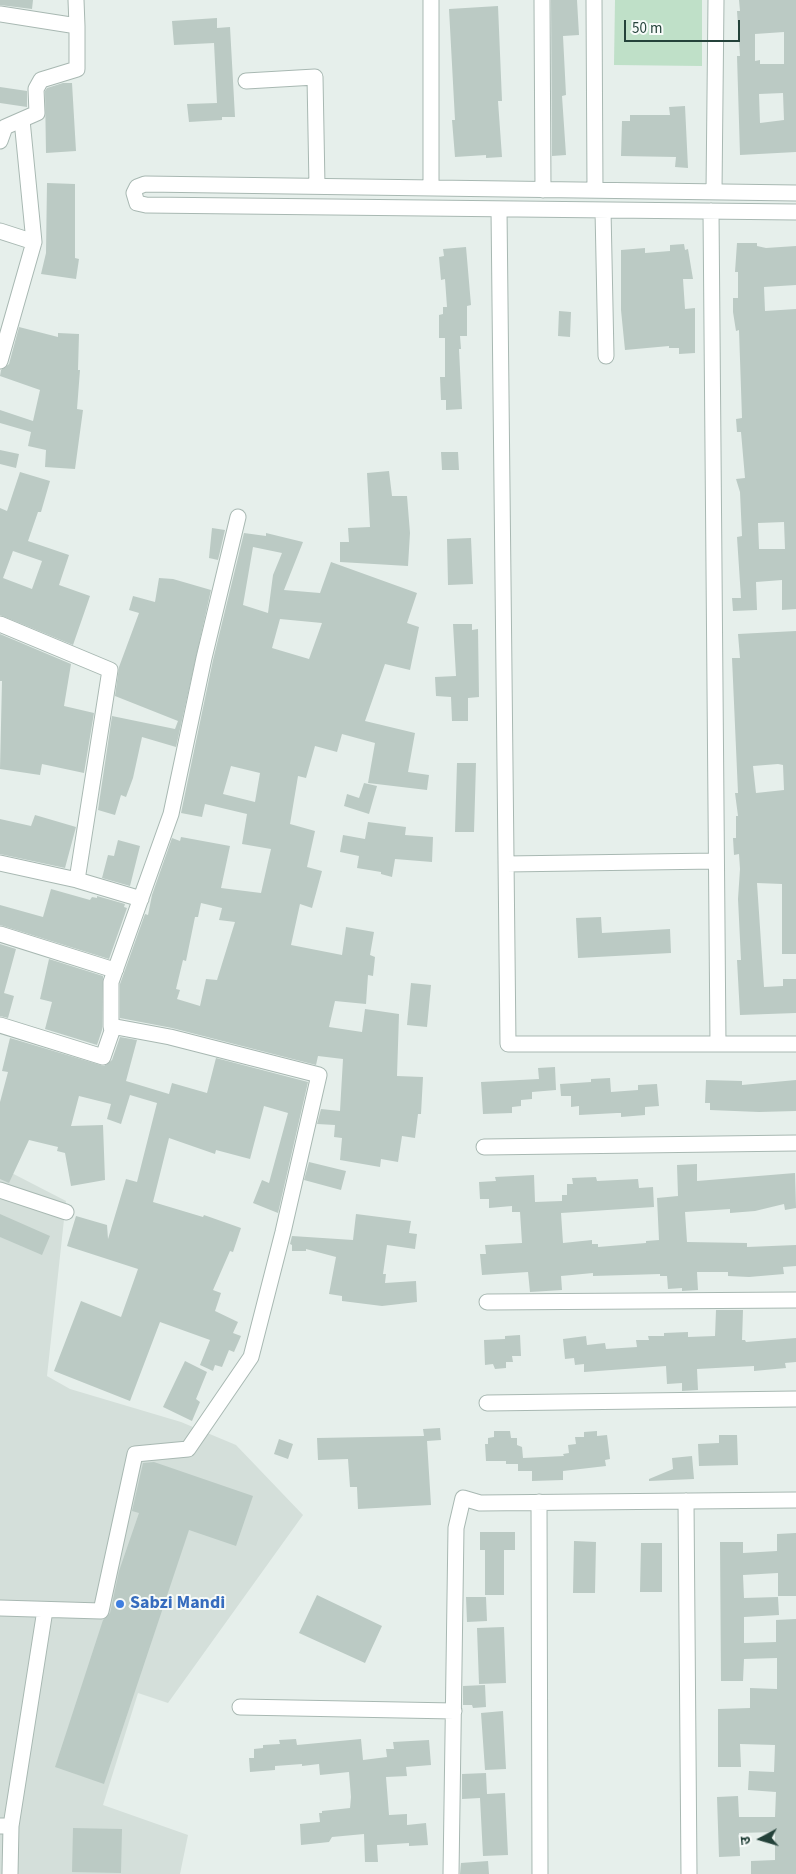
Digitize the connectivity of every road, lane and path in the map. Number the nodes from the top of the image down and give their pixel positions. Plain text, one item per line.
1 (76, 0) edge
2 (430, 0) edge
3 (542, 0) edge
4 (594, 0) edge
5 (716, 0) edge
6 (0, 14) edge
7 (77, 26) junction
8 (246, 80) dead end
9 (22, 120) junction
10 (0, 141) edge
11 (317, 186) junction
12 (432, 188) junction
13 (543, 190) junction
14 (595, 190) junction
15 (714, 191) junction
16 (796, 193) edge
17 (499, 208) junction
18 (603, 210) junction
19 (711, 211) junction
20 (796, 212) edge
21 (0, 231) edge
22 (34, 242) junction
23 (606, 356) dead end
24 (0, 360) edge
25 (238, 516) dead end
26 (0, 624) edge
27 (716, 861) junction
28 (0, 863) edge
29 (506, 864) junction
30 (76, 880) junction
31 (141, 899) junction
32 (0, 934) edge
33 (116, 968) junction
34 (0, 1025) edge
35 (111, 1026) junction
36 (718, 1044) junction
37 (796, 1044) edge
38 (796, 1143) edge
39 (484, 1147) dead end
40 (0, 1190) edge
41 (66, 1212) dead end
42 (796, 1300) edge
43 (487, 1302) dead end
44 (796, 1399) edge
45 (487, 1403) dead end
46 (796, 1500) edge
47 (686, 1501) junction
48 (539, 1502) junction
49 (0, 1608) edge
50 (45, 1610) junction
51 (240, 1707) dead end
52 (454, 1711) junction
53 (5, 1826) edge
54 (10, 1874) edge
55 (451, 1874) edge
56 (540, 1874) edge
57 (689, 1874) edge

1 - 7 street
2 - 12 street
3 - 13 street
4 - 14 street
5 - 15 street
6 - 7 street
7 - 9 street
8 - 11 street
9 - 10 street
9 - 22 street
11 - 12 street
11 - 17 street
12 - 13 street
13 - 14 street
14 - 15 street
15 - 16 street
17 - 18 street
17 - 29 street
18 - 19 street
18 - 23 street
19 - 20 street
19 - 27 street
21 - 22 street
22 - 24 street
25 - 31 street
26 - 30 street
27 - 29 street
27 - 36 street
28 - 30 street
29 - 36 street
30 - 31 street
31 - 33 street
32 - 33 street
33 - 35 street
34 - 35 street
35 - 50 street
36 - 37 street
38 - 39 street
40 - 41 street
42 - 43 street
44 - 45 street
46 - 47 street
47 - 48 street
47 - 57 street
48 - 52 street
48 - 56 street
49 - 50 street
50 - 53 street
51 - 52 street
52 - 55 street
53 - 54 street

